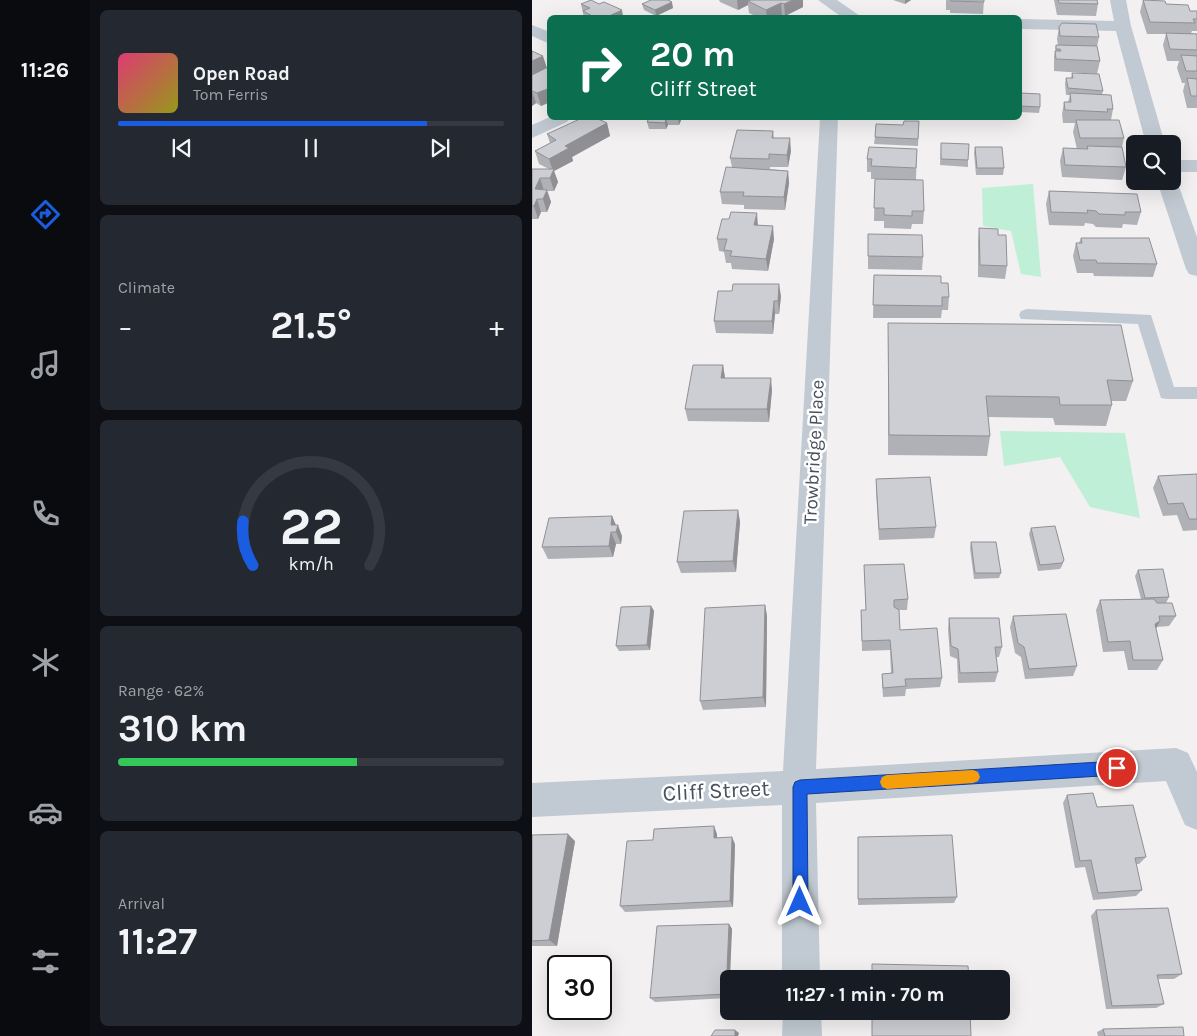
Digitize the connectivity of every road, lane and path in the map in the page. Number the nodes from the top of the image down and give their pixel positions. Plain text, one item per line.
1 (1118, 0) edge
2 (834, 8) edge
3 (849, 15) edge
4 (1022, 24) edge
5 (1123, 26) junction
6 (532, 30) edge
7 (547, 38) edge
8 (557, 120) edge
9 (829, 120) edge
10 (532, 132) edge
11 (1153, 135) edge
12 (1181, 166) edge
13 (1196, 166) edge
14 (1170, 190) edge
15 (1196, 269) edge
16 (1026, 315) dead end
17 (1196, 393) edge
18 (800, 787) junction
19 (532, 800) edge
20 (1196, 813) edge
21 (801, 970) edge
22 (802, 1020) edge
23 (802, 1036) edge

1 - 5 street
2 - 3 street
4 - 5 street
5 - 11 street
6 - 7 street
8 - 10 street
9 - 18 street, Trowbridge Place
12 - 13 street
14 - 15 street
16 - 17 lane
18 - 19 street, Cliff Street
18 - 20 street, Cliff Street
18 - 21 street, Trowbridge Place
22 - 23 street

